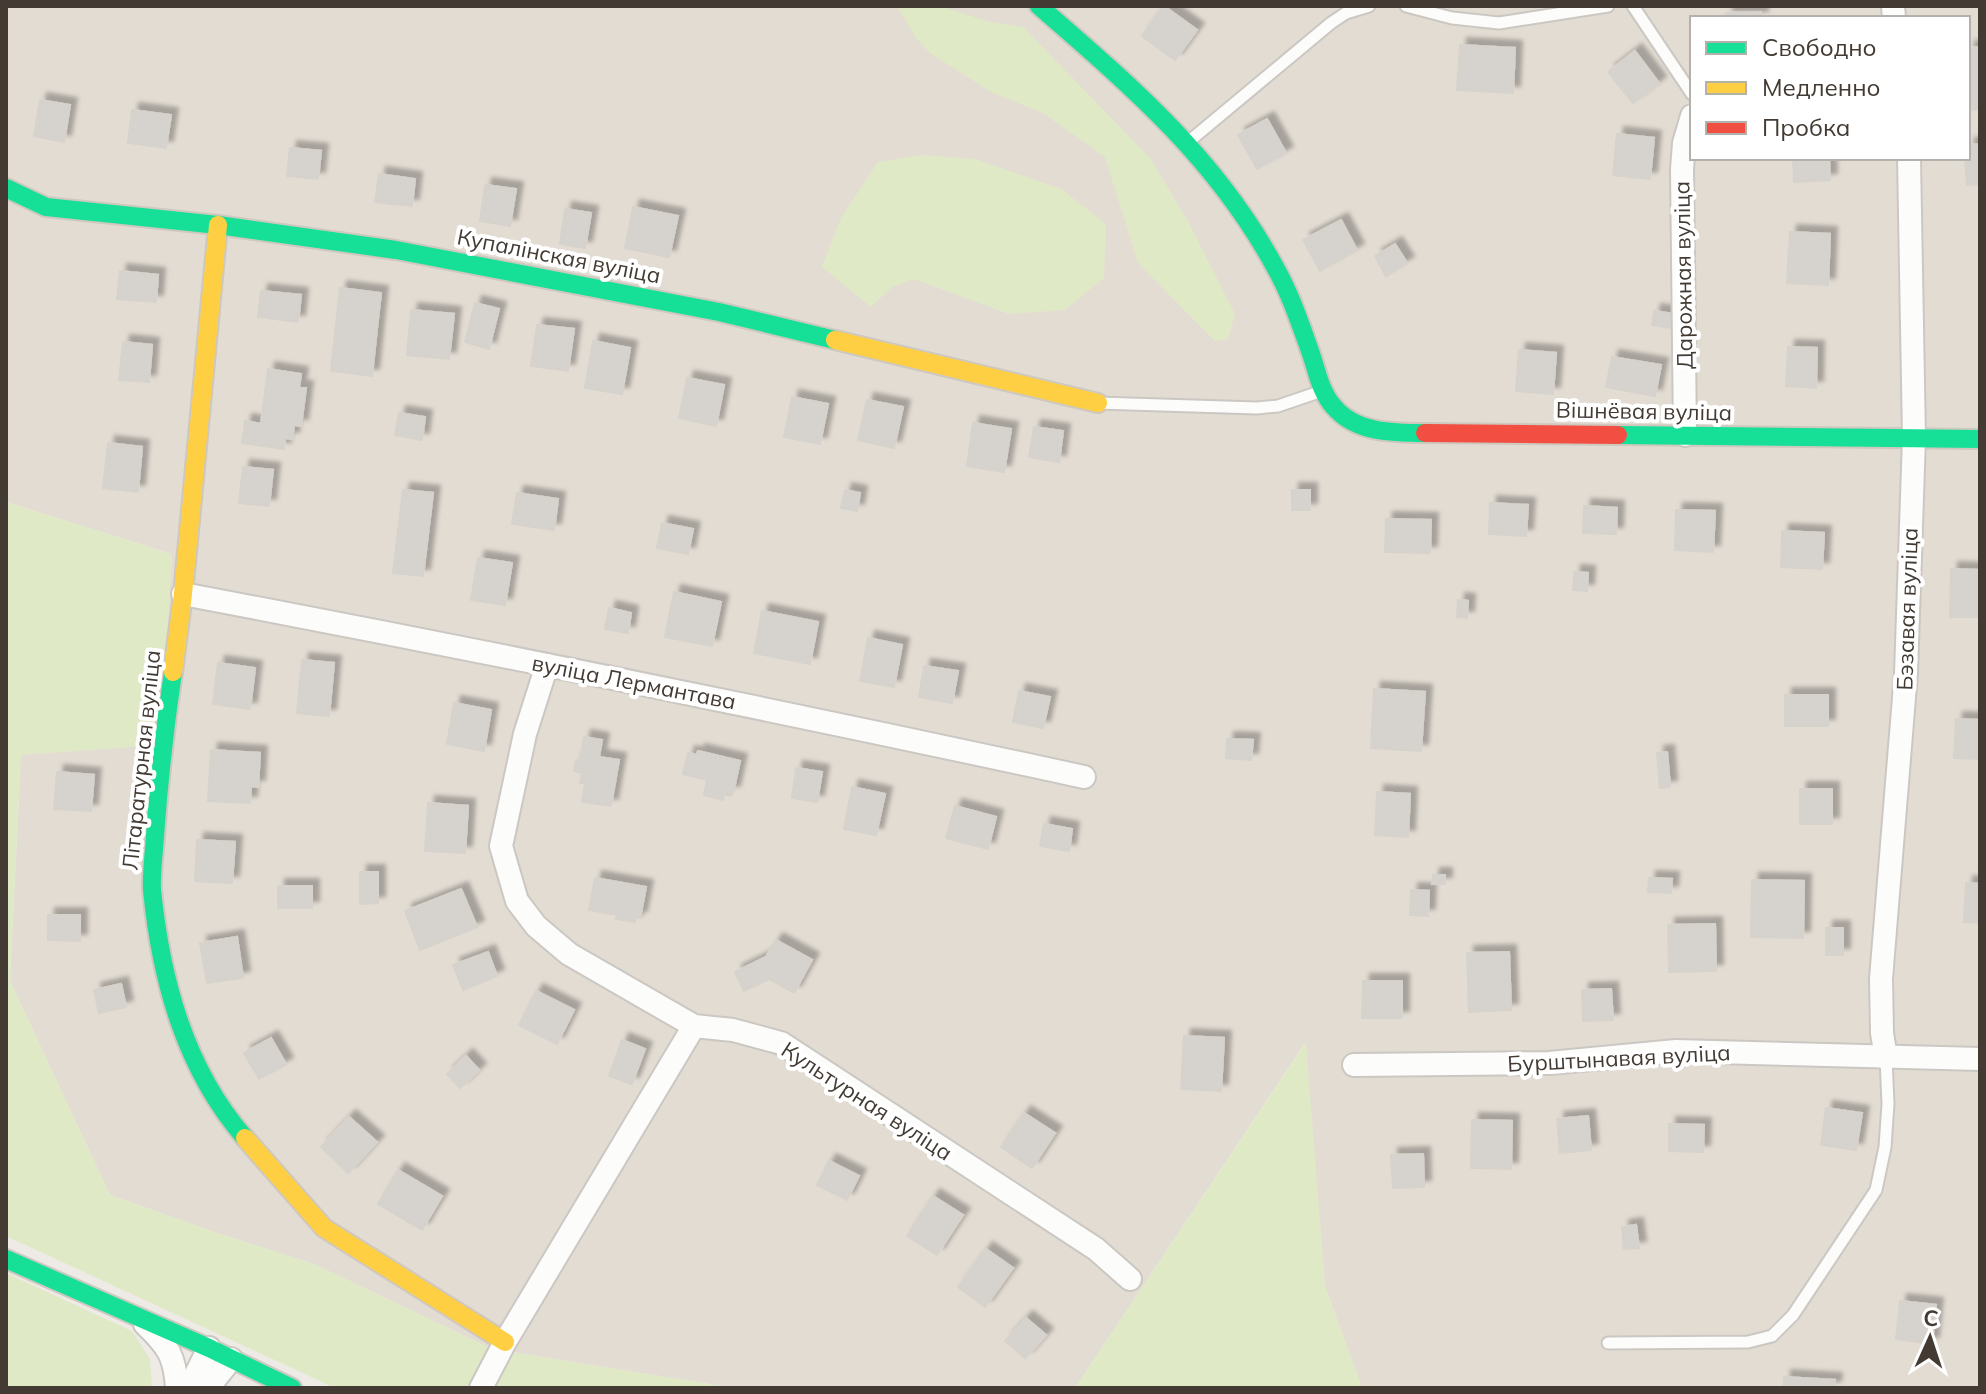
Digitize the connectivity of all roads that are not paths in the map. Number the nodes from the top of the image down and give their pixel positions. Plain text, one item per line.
1 (1039, 6) edge
2 (1369, 6) edge
3 (1406, 6) edge
4 (1611, 6) edge
5 (1633, 6) edge
6 (1690, 91) edge
7 (1690, 123) edge
8 (1187, 143) junction
9 (1909, 160) edge
10 (6, 188) edge
11 (218, 225) junction
12 (1323, 391) junction
13 (1098, 403) joint
14 (1685, 435) junction
15 (1914, 438) junction
16 (1980, 439) edge
17 (183, 594) junction
18 (547, 665) junction
19 (1084, 777) dead end
20 (694, 1026) junction
21 (1886, 1058) junction
22 (1980, 1059) edge
23 (1354, 1065) dead end
24 (6, 1259) edge
25 (1130, 1279) dead end
26 (139, 1317) junction
27 (505, 1342) junction
28 (1608, 1343) dead end
29 (209, 1348) junction
30 (231, 1359) junction
31 (177, 1388) edge
32 (189, 1388) edge
33 (208, 1388) edge
34 (292, 1388) edge
35 (481, 1388) edge

1 - 8 street
2 - 8 lane
3 - 4 lane
4 - 5 lane
5 - 6 lane
7 - 14 street, Дарожная вуліца
8 - 12 street
9 - 15 street, Бэзавая вуліца
10 - 11 street, Купалінская вуліца
11 - 13 street, Купалінская вуліца
11 - 17 street, Літаратурная вуліца
12 - 13 lane
12 - 14 street, Вішнёвая вуліца
14 - 15 street, Вішнёвая вуліца
15 - 16 street, Вішнёвая вуліца
15 - 21 street, Бэзавая вуліца
17 - 18 street, вуліца Лермантава
17 - 27 street, Літаратурная вуліца
18 - 19 street, вуліца Лермантава
18 - 20 street, Культурная вуліца
20 - 25 street, Культурная вуліца
20 - 27 street
21 - 22 street, Бурштынавая вуліца
21 - 23 street, Бурштынавая вуліца
21 - 28 lane
24 - 26 street
26 - 29 street
26 - 31 street
27 - 35 street
29 - 30 street
29 - 32 street
30 - 33 street
30 - 34 street

